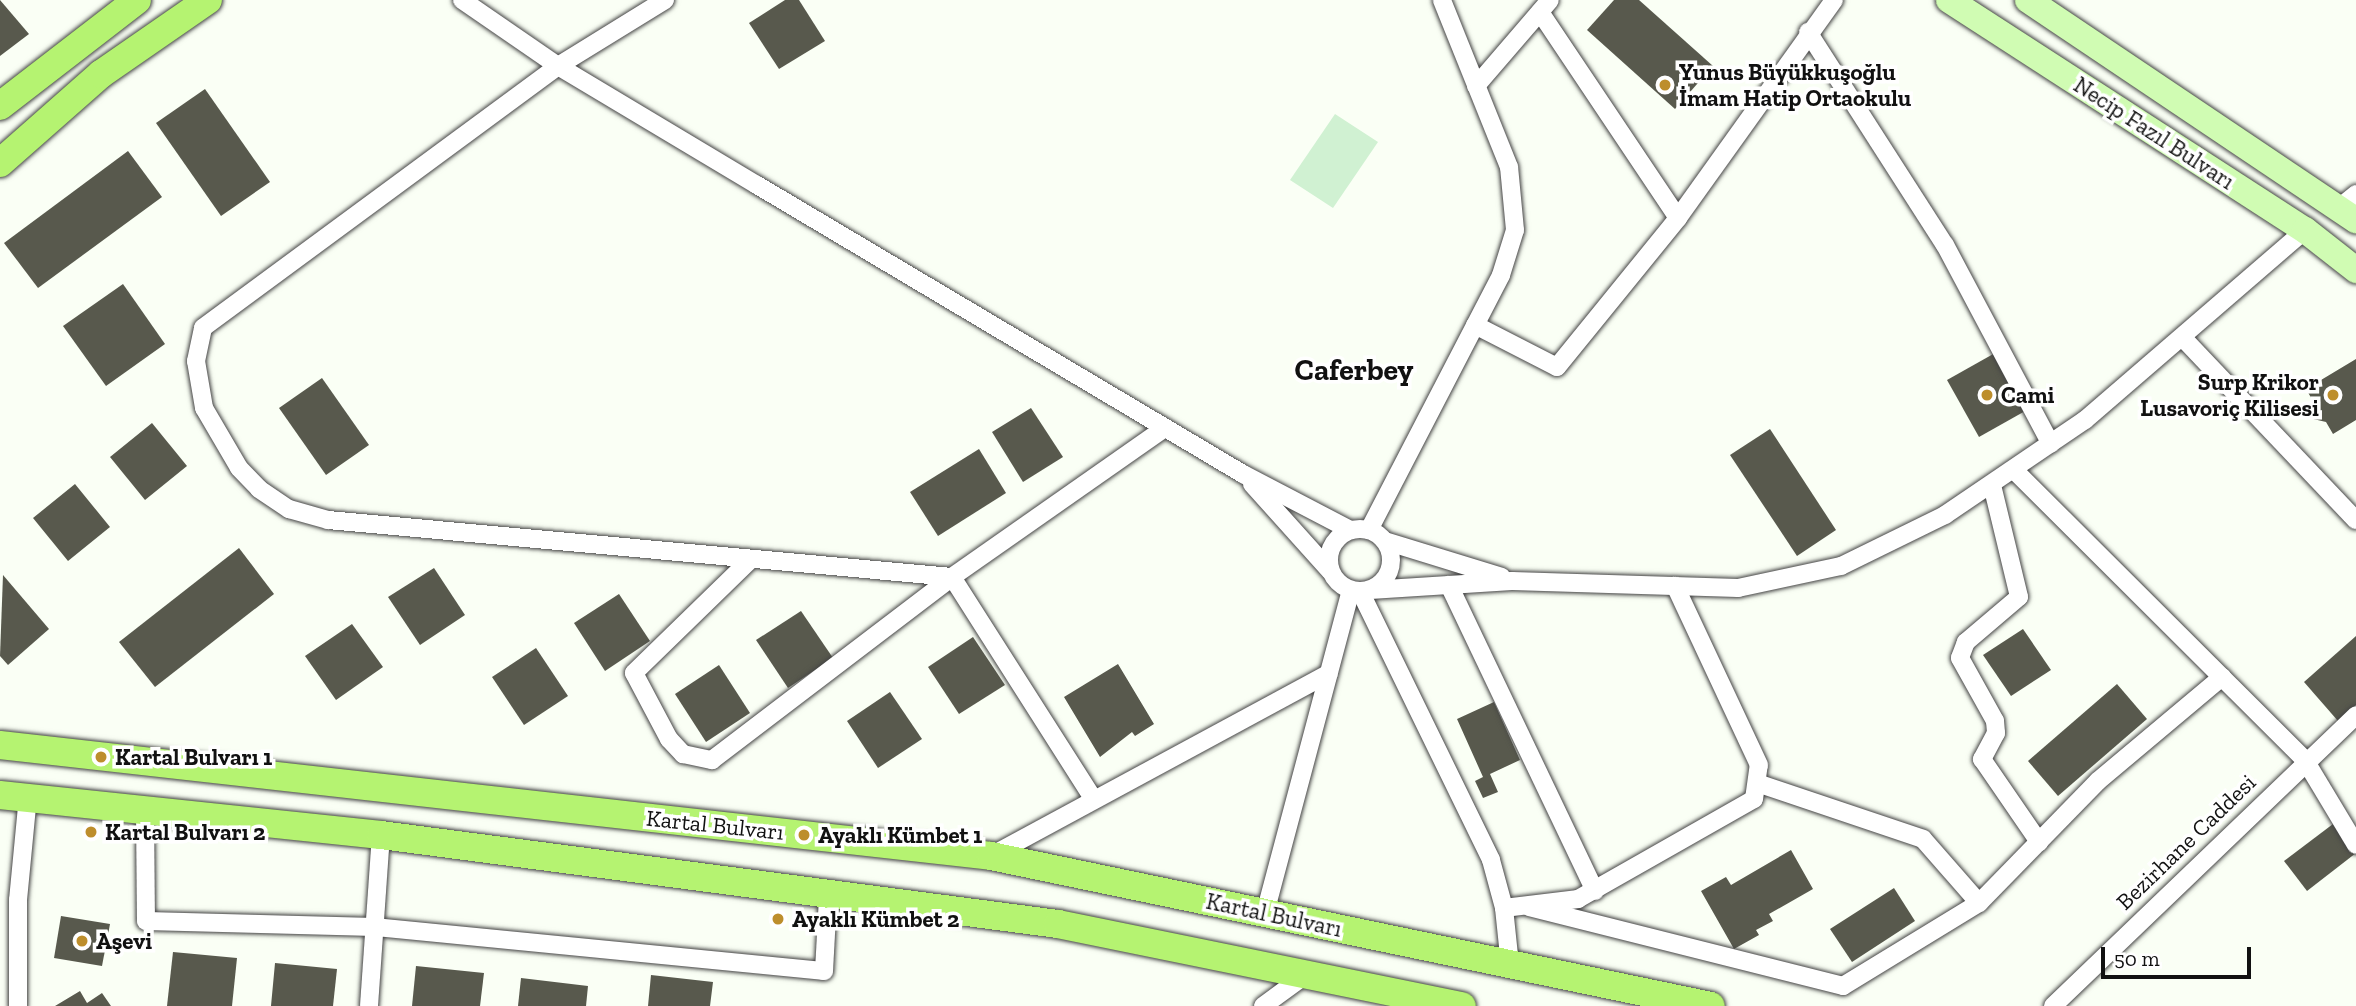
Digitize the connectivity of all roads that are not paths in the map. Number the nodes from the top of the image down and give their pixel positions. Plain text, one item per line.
1 (136, 0) edge
2 (208, 0) edge
3 (462, 0) edge
4 (665, 0) edge
5 (1442, 0) edge
6 (1833, 0) edge
7 (1949, 0) edge
8 (2028, 0) edge
9 (1545, 6) edge
10 (1808, 32) junction
11 (558, 66) junction
12 (1476, 86) junction
13 (0, 106) edge
14 (0, 163) edge
15 (2351, 207) edge
16 (1678, 218) junction
17 (2305, 230) junction
18 (2356, 270) edge
19 (1475, 325) junction
20 (2183, 338) junction
21 (1165, 428) junction
22 (2051, 444) junction
23 (2014, 470) junction
24 (1243, 474) junction
25 (1992, 485) junction
26 (2356, 520) edge
27 (1350, 530) junction
28 (1369, 530) junction
29 (1385, 541) junction
30 (750, 560) junction
31 (1330, 571) junction
32 (952, 577) junction
33 (1512, 580) junction
34 (1449, 585) junction
35 (1675, 586) junction
36 (1360, 591) junction
37 (1329, 673) junction
38 (2222, 677) junction
39 (2356, 715) edge
40 (0, 745) edge
41 (2305, 760) junction
42 (1760, 784) junction
43 (14, 795) edge
44 (1094, 800) junction
45 (145, 811) junction
46 (381, 835) junction
47 (2039, 842) junction
48 (2356, 845) edge
49 (991, 856) junction
50 (1595, 891) junction
51 (828, 897) junction
52 (1979, 903) junction
53 (1530, 907) junction
54 (1504, 908) junction
55 (1265, 913) junction
56 (375, 927) junction
57 (1510, 965) junction
58 (1304, 976) junction
59 (18, 1006) edge
60 (369, 1006) edge
61 (1263, 1006) edge
62 (1462, 1006) edge
63 (1712, 1006) edge
64 (2053, 1006) edge

1 - 13 main road
2 - 14 main road
3 - 11 street
4 - 11 street
5 - 12 street
6 - 10 street
7 - 17 street, Necip Fazıl Bulvarı
8 - 15 street, Necip Fazıl Bulvarı
9 - 12 street
9 - 16 street
10 - 16 street
10 - 22 street
11 - 21 street
11 - 30 street
12 - 19 street
16 - 19 street
17 - 18 street, Necip Fazıl Bulvarı
17 - 20 street
19 - 28 street
20 - 22 street
20 - 26 street
21 - 24 street
21 - 32 street
22 - 23 street
23 - 25 street
23 - 38 street
24 - 27 street
24 - 31 street
25 - 35 street
25 - 47 street
27 - 28 street
27 - 31 street
28 - 29 street
29 - 33 street
29 - 36 street
30 - 32 street
30 - 32 street
31 - 36 street
32 - 44 street
33 - 34 street
33 - 35 street
34 - 36 street
34 - 50 street
35 - 42 street
36 - 37 street
36 - 54 street
37 - 44 street
37 - 55 street
38 - 41 street
38 - 47 street
39 - 41 street, Bezirhane Caddesi
40 - 49 main road, Kartal Bulvarı
41 - 48 street
41 - 64 street, Bezirhane Caddesi
42 - 50 street
42 - 52 street
43 - 45 main road
43 - 59 street
44 - 49 street
45 - 46 main road
45 - 56 street
46 - 51 main road
46 - 56 street
47 - 52 street
49 - 55 main road, Kartal Bulvarı
50 - 53 street
51 - 56 street
51 - 58 main road
52 - 53 street
53 - 54 street
54 - 57 street
55 - 57 main road, Kartal Bulvarı
56 - 60 street
57 - 63 main road, Kartal Bulvarı
58 - 61 street
58 - 62 main road

